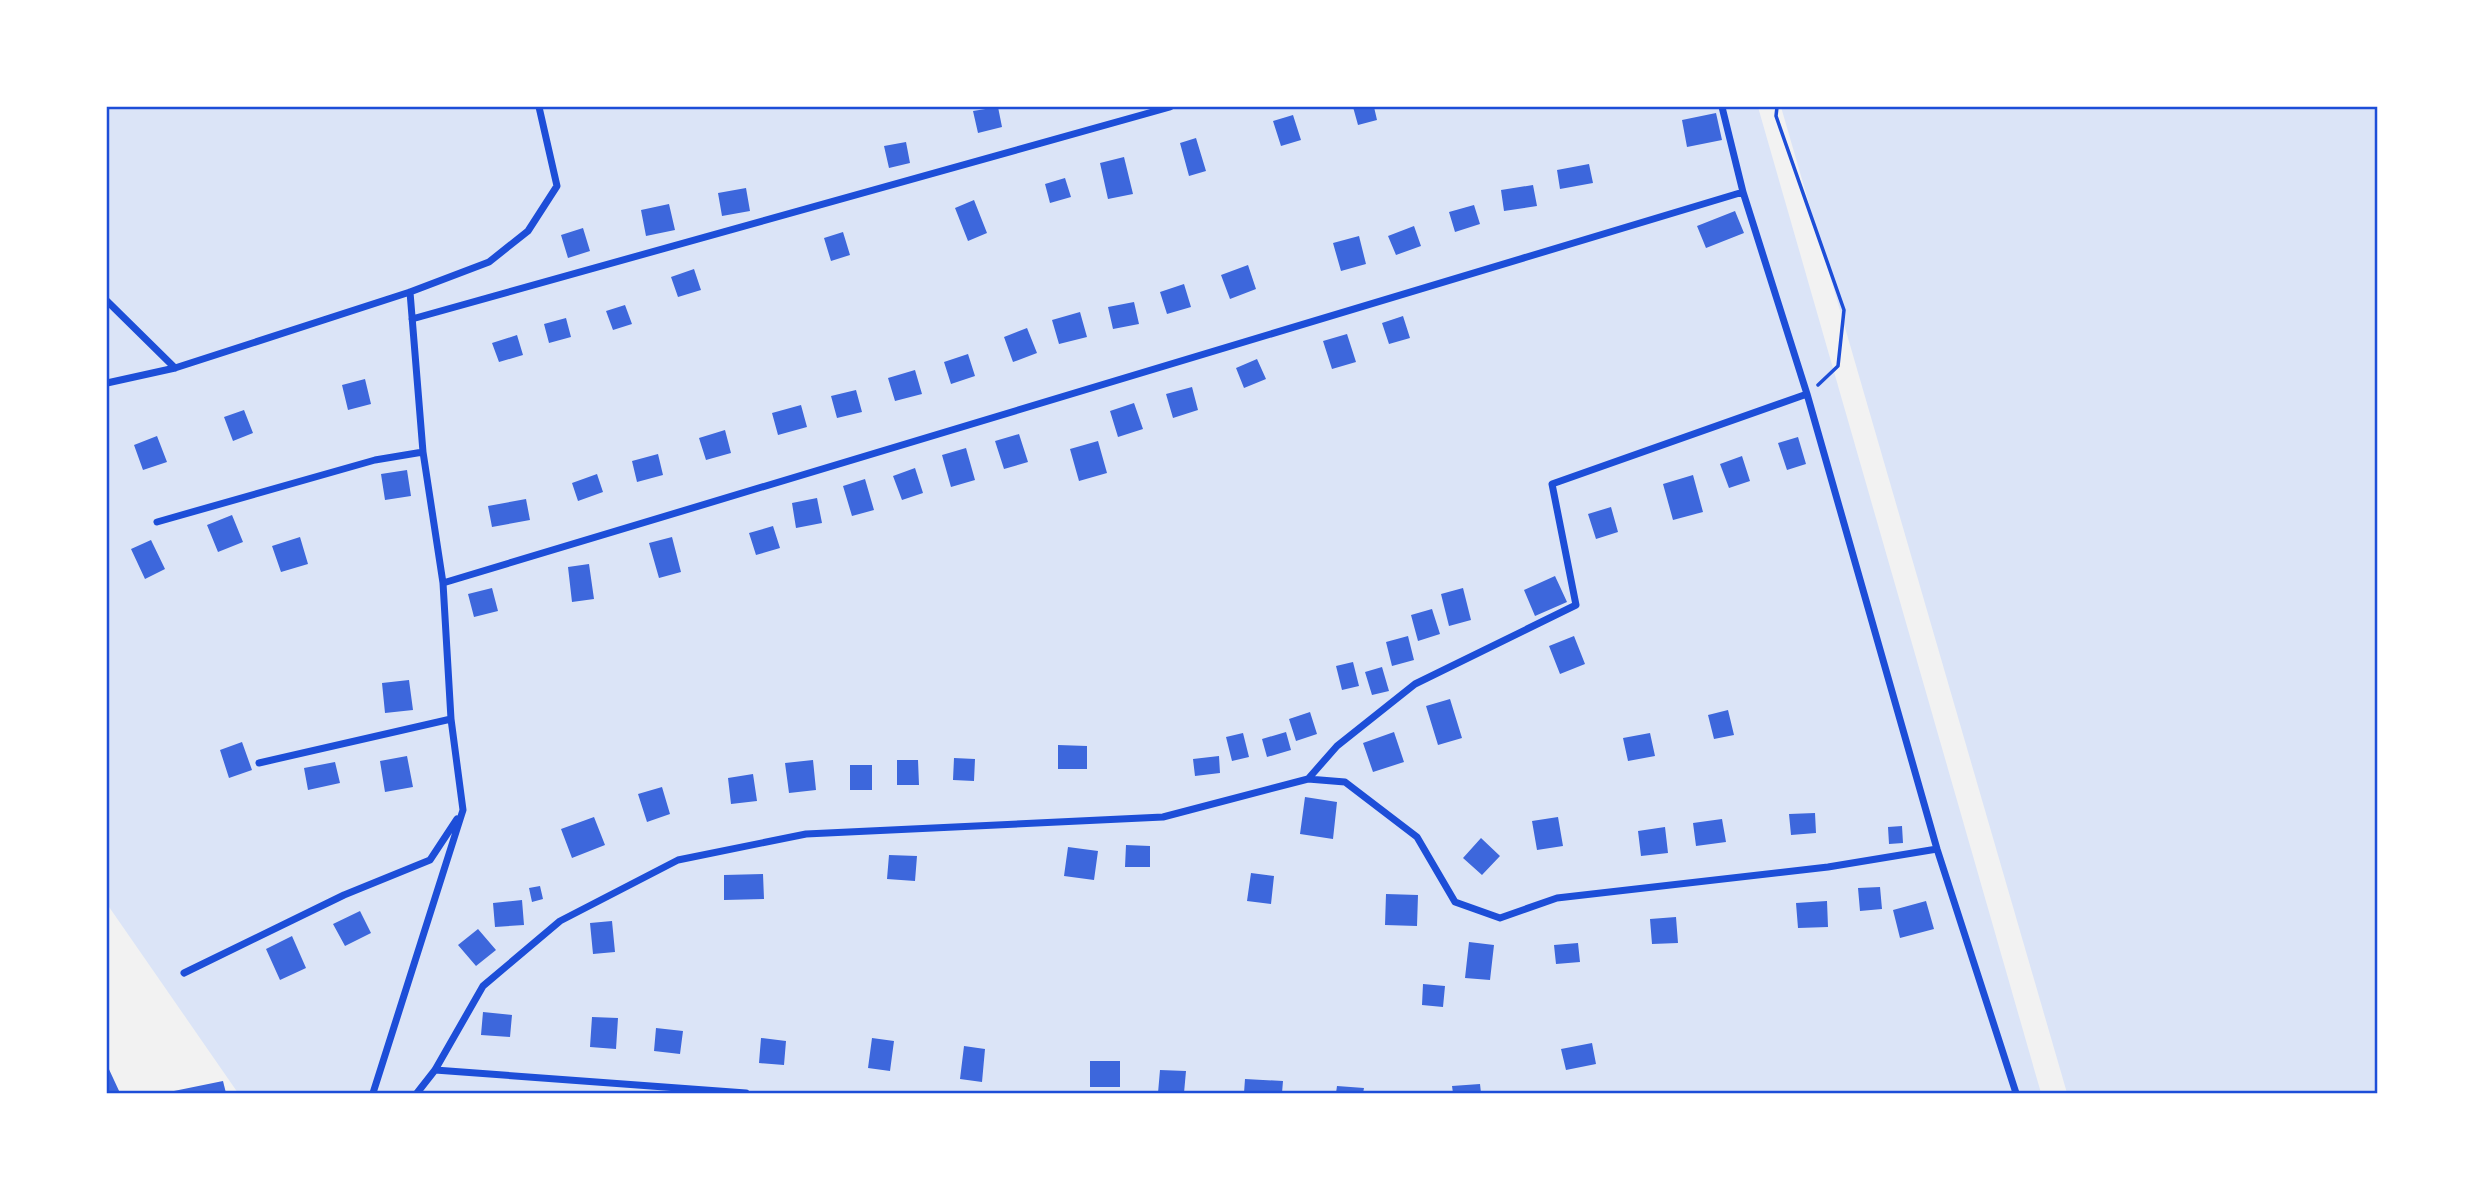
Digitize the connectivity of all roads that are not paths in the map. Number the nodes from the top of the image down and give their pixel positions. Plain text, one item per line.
1 (539, 107) edge
2 (1170, 107) edge
3 (1722, 107) edge
4 (1743, 192) junction
5 (410, 292) junction
6 (107, 301) edge
7 (412, 319) junction
8 (176, 368) junction
9 (107, 383) edge
10 (1807, 394) junction
11 (423, 452) junction
12 (158, 522) dead end
13 (443, 583) junction
14 (450, 719) junction
15 (259, 763) dead end
16 (1308, 779) junction
17 (463, 810) junction
18 (1937, 849) junction
19 (184, 973) dead end
20 (435, 1070) junction
21 (373, 1093) edge
22 (417, 1093) edge
23 (746, 1093) edge
24 (2016, 1093) edge

1 - 5 street
2 - 7 street
3 - 4 street
4 - 10 street
4 - 13 street
5 - 7 street
5 - 8 street
6 - 8 street
7 - 11 street
8 - 9 street
10 - 16 street
10 - 18 street
11 - 12 street
11 - 13 street
13 - 14 street
14 - 15 street
14 - 17 street
16 - 18 street
16 - 20 street
17 - 19 street
17 - 21 street
18 - 24 street
20 - 22 street
20 - 23 street

